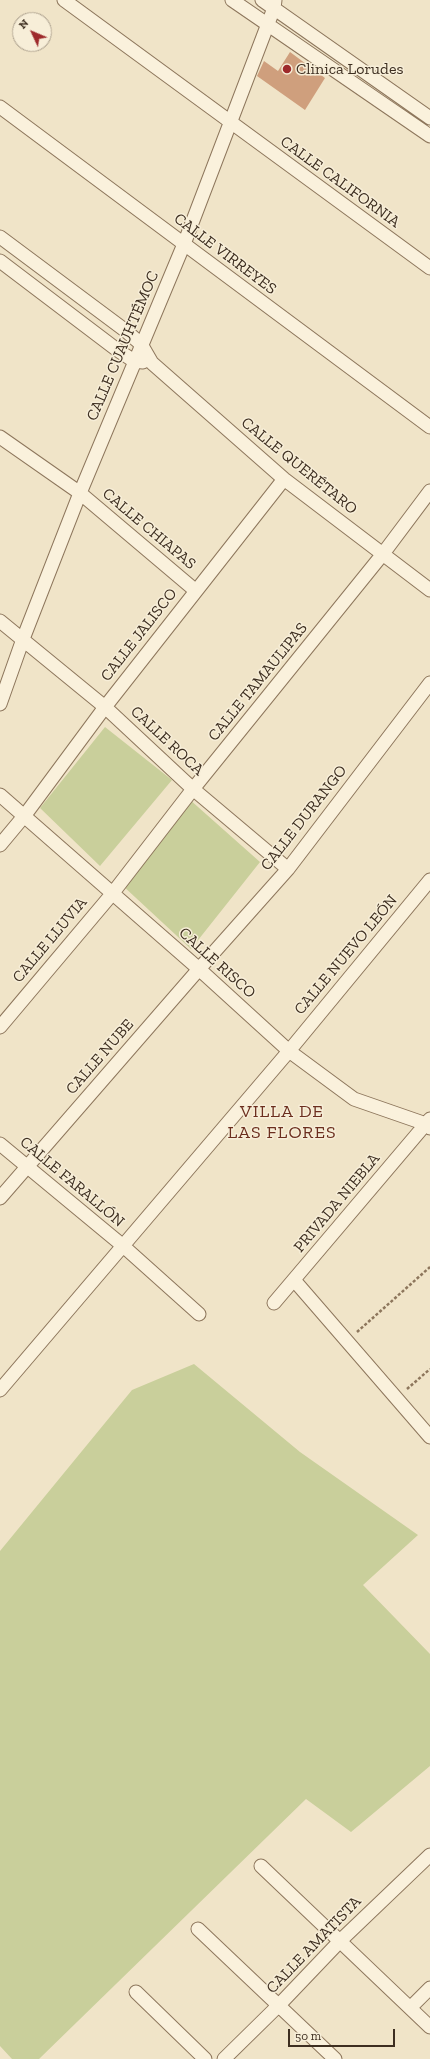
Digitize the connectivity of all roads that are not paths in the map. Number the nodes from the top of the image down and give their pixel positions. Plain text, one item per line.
1 (64, 0) edge
2 (232, 0) edge
3 (262, 0) edge
4 (275, 4) edge
5 (268, 25) junction
6 (0, 107) edge
7 (430, 118) edge
8 (230, 123) junction
9 (430, 136) edge
10 (0, 237) edge
11 (184, 244) junction
12 (0, 261) edge
13 (430, 268) edge
14 (141, 344) junction
15 (134, 361) junction
16 (152, 362) junction
17 (430, 427) edge
18 (0, 437) edge
19 (284, 479) junction
20 (430, 491) edge
21 (80, 493) junction
22 (382, 555) junction
23 (430, 590) edge
24 (196, 591) junction
25 (0, 621) edge
26 (23, 639) junction
27 (430, 683) edge
28 (0, 704) edge
29 (105, 707) junction
30 (193, 788) junction
31 (0, 795) edge
32 (25, 815) junction
33 (0, 845) edge
34 (288, 869) junction
35 (430, 880) edge
36 (112, 894) junction
37 (199, 968) junction
38 (0, 1027) edge
39 (289, 1051) junction
40 (429, 1124) edge
41 (0, 1144) edge
42 (27, 1167) junction
43 (0, 1198) edge
44 (122, 1246) junction
45 (294, 1280) junction
46 (274, 1303) dead end
47 (199, 1314) dead end
48 (0, 1390) edge
49 (430, 1437) edge
50 (430, 1855) edge
51 (261, 1866) dead end
52 (198, 1929) dead end
53 (340, 1940) junction
54 (430, 1988) edge
55 (136, 1992) dead end
56 (279, 2005) junction
57 (410, 2008) junction
58 (430, 2027) edge
59 (205, 2059) edge
60 (224, 2059) edge
61 (335, 2059) edge

1 - 8 street, CALLE CALIFORNIA
2 - 5 street
3 - 4 street
4 - 5 street, CALLE CUAUHTÉMOC
4 - 7 street
5 - 8 street, CALLE CUAUHTÉMOC
5 - 9 street
6 - 11 street, CALLE VIRREYES
8 - 11 street, CALLE CUAUHTÉMOC
8 - 13 street, CALLE CALIFORNIA
10 - 14 street
11 - 14 street, CALLE CUAUHTÉMOC
11 - 17 street, CALLE VIRREYES
12 - 15 street
14 - 15 street, CALLE CUAUHTÉMOC
14 - 16 street, CALLE QUERÉTARO
15 - 16 street
15 - 21 street, CALLE CUAUHTÉMOC
16 - 19 street, CALLE QUERÉTARO
18 - 21 street, CALLE CHIAPAS
19 - 22 street, CALLE QUERÉTARO
19 - 24 street, CALLE JALISCO
20 - 22 street, CALLE TAMAULIPAS
21 - 24 street, CALLE CHIAPAS
21 - 26 street, CALLE CUAUHTÉMOC
22 - 23 street, CALLE QUERÉTARO
22 - 30 street, CALLE TAMAULIPAS
24 - 29 street, CALLE JALISCO
25 - 26 street, CALLE ROCA
26 - 28 street, CALLE CUAUHTÉMOC
26 - 29 street, CALLE ROCA
27 - 34 street, CALLE DURANGO
29 - 30 street, CALLE ROCA
29 - 32 street, CALLE JALISCO
30 - 34 street, CALLE ROCA
30 - 36 street, CALLE TAMAULIPAS
31 - 32 street, CALLE RISCO
32 - 33 street, CALLE JALISCO
32 - 36 street, CALLE RISCO
34 - 37 street, CALLE DURANGO
35 - 39 street, CALLE NUEVO LEÓN
36 - 37 street, CALLE RISCO
36 - 38 street, CALLE LLUVIA
37 - 39 street, CALLE RISCO
37 - 42 street, CALLE NUBE
39 - 40 street, CALLE RISCO
39 - 44 street, CALLE NUEVO LEÓN
40 - 45 street, PRIVADA NIEBLA
41 - 42 street, CALLE FARALLÓN
42 - 43 street, CALLE NUBE
42 - 44 street, CALLE FARALLÓN
44 - 47 street, CALLE FARALLÓN
44 - 48 street, CALLE NUEVO LEÓN
45 - 46 street, PRIVADA NIEBLA
45 - 49 street
50 - 53 street, CALLE AMATISTA
51 - 53 street
52 - 56 street
53 - 56 street, CALLE AMATISTA
53 - 57 street
54 - 57 street
55 - 59 street
56 - 60 street, CALLE AMATISTA
56 - 61 street
57 - 58 street

